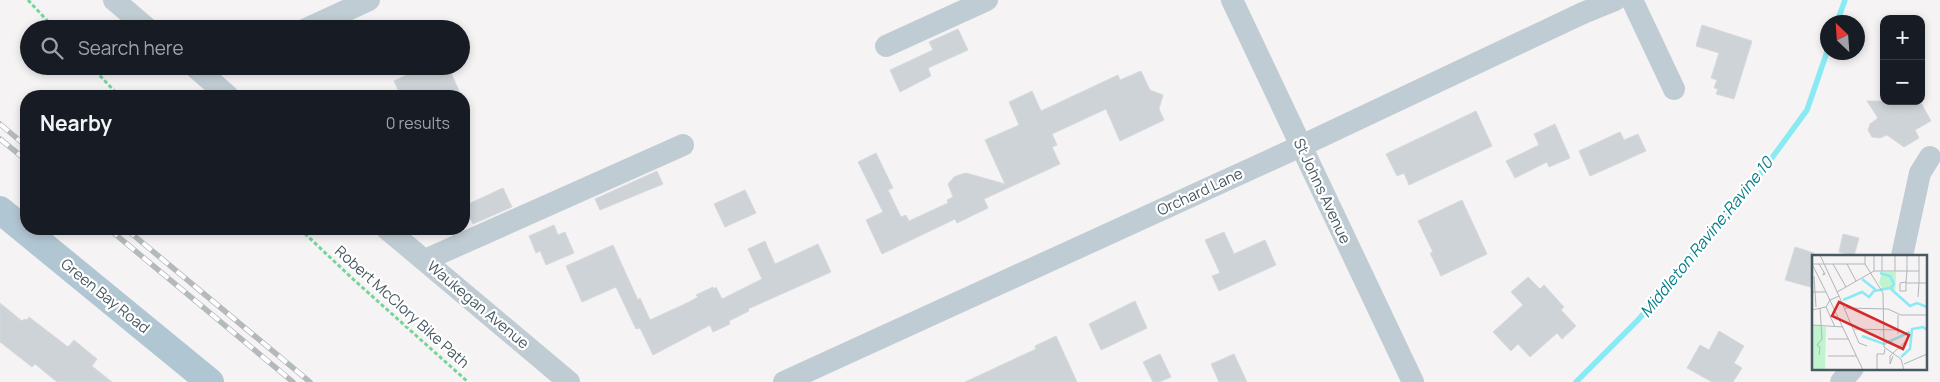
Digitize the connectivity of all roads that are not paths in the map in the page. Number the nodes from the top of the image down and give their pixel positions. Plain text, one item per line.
1 (114, 0) edge
2 (368, 0) edge
3 (986, 0) edge
4 (1232, 0) edge
5 (1615, 0) edge
6 (1632, 0) edge
7 (137, 20) edge
8 (325, 20) edge
9 (886, 46) dead end
10 (212, 75) edge
11 (1674, 89) dead end
12 (224, 90) edge
13 (683, 145) dead end
14 (1301, 146) junction
15 (1930, 157) dead end
16 (0, 210) edge
17 (20, 226) edge
18 (31, 235) edge
19 (394, 235) edge
20 (1902, 255) edge
21 (425, 260) junction
22 (1851, 370) edge
23 (210, 382) edge
24 (569, 382) edge
25 (784, 382) edge
26 (1413, 382) edge
27 (1841, 382) edge

1 - 7 street
2 - 8 street
3 - 9 street
4 - 14 street, St Johns Avenue
5 - 14 street, Orchard Lane
6 - 11 street
10 - 12 street
13 - 21 street
14 - 25 street, Orchard Lane
14 - 26 street, St Johns Avenue
15 - 20 street
16 - 17 main road, Green Bay Road
18 - 23 main road, Green Bay Road
19 - 21 street, Waukegan Avenue
21 - 24 street, Waukegan Avenue
22 - 27 street

